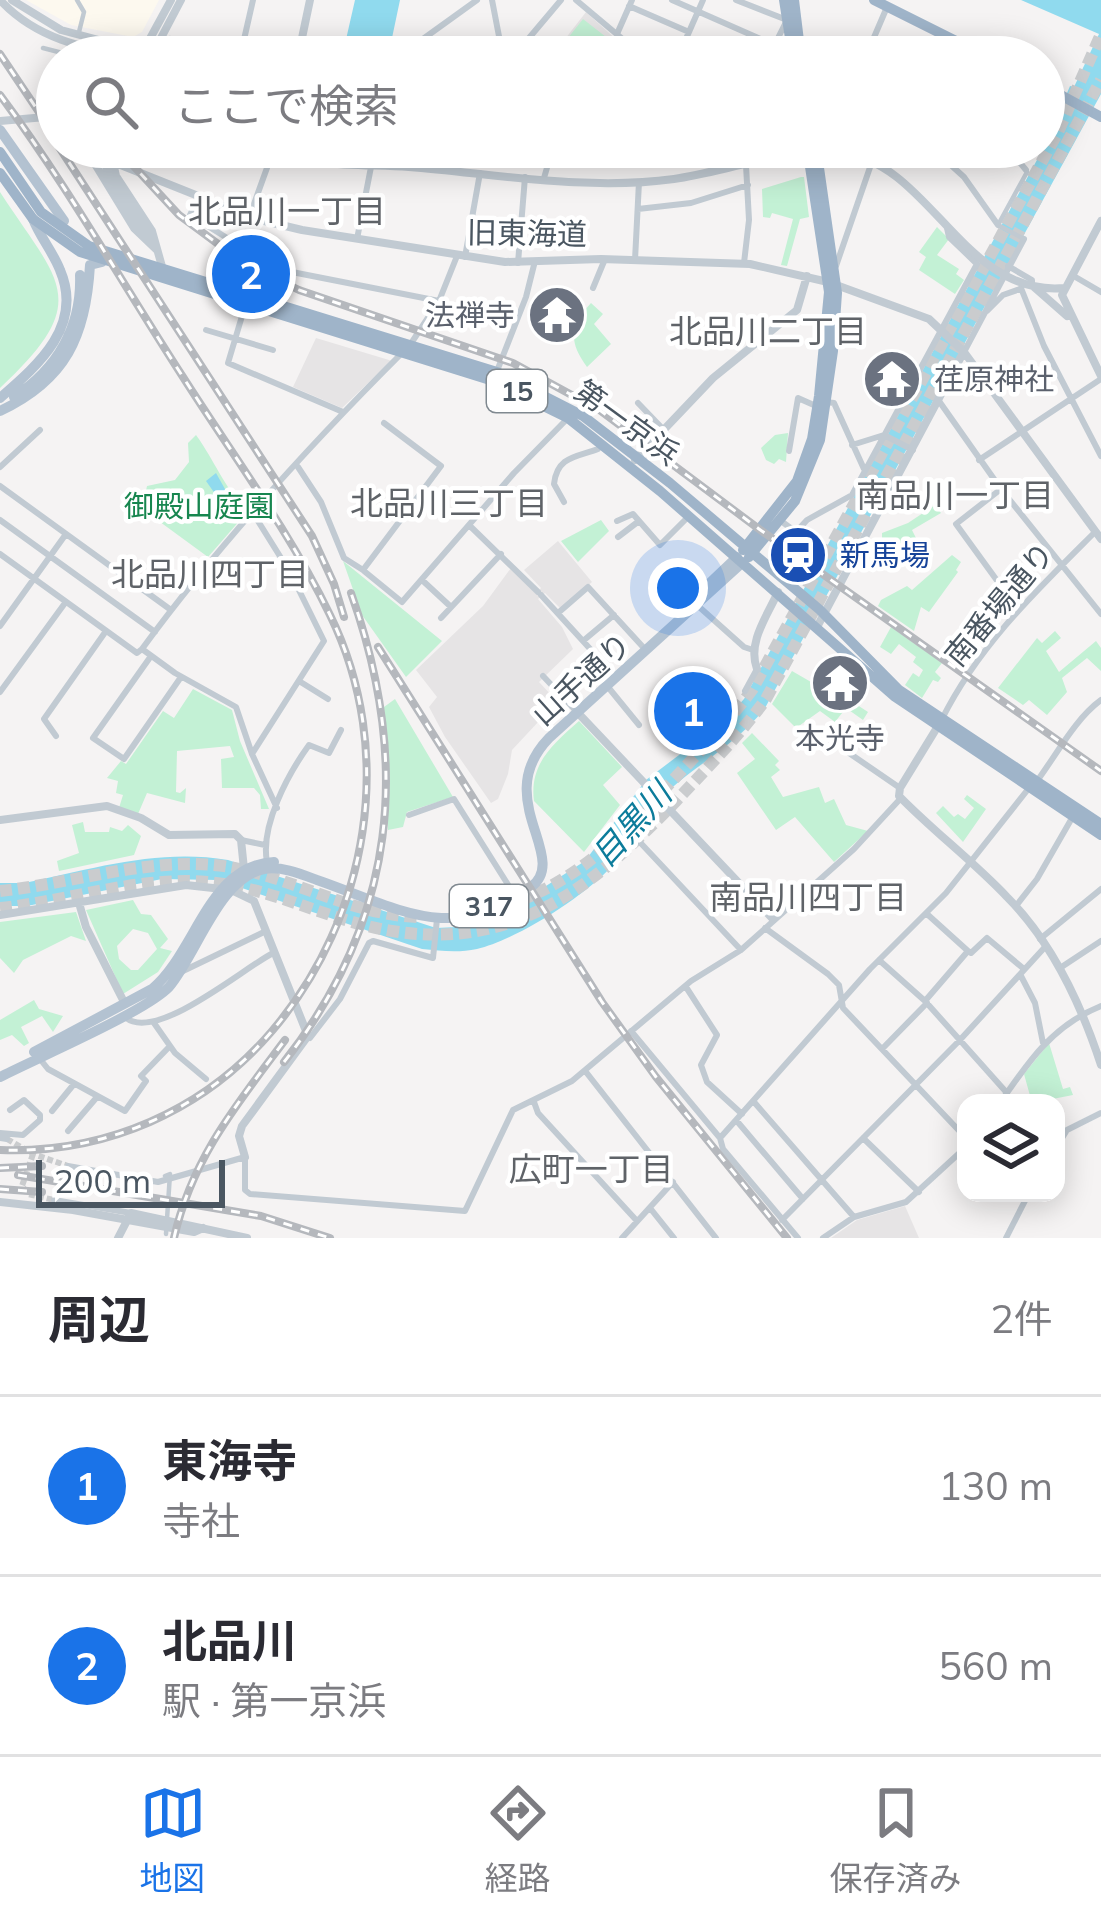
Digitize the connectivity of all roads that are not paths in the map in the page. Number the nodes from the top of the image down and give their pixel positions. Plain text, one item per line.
1 (0, 0) edge
2 (12, 0) edge
3 (77, 0) edge
4 (171, 0) edge
5 (181, 0) edge
6 (253, 0) edge
7 (310, 0) edge
8 (477, 0) edge
9 (492, 0) edge
10 (561, 0) edge
11 (576, 0) edge
12 (595, 0) edge
13 (672, 0) edge
14 (703, 0) edge
15 (736, 0) edge
16 (784, 0) edge
17 (794, 0) edge
18 (874, 0) edge
19 (467, 3) edge
20 (630, 3) edge
21 (887, 6) junction
22 (590, 11) junction
23 (698, 12) junction
24 (787, 20) junction
25 (689, 32) junction
26 (616, 34) junction
27 (943, 34) joint
28 (51, 36) edge
29 (80, 36) edge
30 (81, 36) edge
31 (156, 36) edge
32 (160, 36) edge
33 (245, 36) edge
34 (302, 36) edge
35 (425, 36) edge
36 (499, 36) edge
37 (531, 36) edge
38 (618, 36) edge
39 (687, 36) edge
40 (748, 36) edge
41 (779, 36) edge
42 (792, 36) edge
43 (796, 36) edge
44 (874, 36) edge
45 (947, 36) edge
46 (1065, 97) edge
47 (1098, 115) edge
48 (36, 120) edge
49 (3, 124) edge
50 (0, 152) edge
51 (107, 168) edge
52 (129, 168) edge
53 (263, 168) edge
54 (370, 168) edge
55 (433, 168) edge
56 (547, 168) edge
57 (727, 168) edge
58 (746, 168) edge
59 (815, 168) edge
60 (815, 168) edge
61 (871, 168) edge
62 (882, 168) edge
63 (954, 168) edge
64 (1025, 170) edge
65 (0, 173) edge
66 (480, 173) junction
67 (525, 178) junction
68 (544, 178) junction
69 (639, 182) junction
70 (748, 185) junction
71 (200, 196) junction
72 (638, 209) junction
73 (250, 216) junction
74 (33, 219) junction
75 (64, 221) dead end
76 (998, 225) junction
77 (1100, 227) edge
78 (947, 228) junction
79 (358, 239) junction
80 (1023, 239) joint
81 (69, 241) junction
82 (461, 257) junction
83 (605, 260) junction
84 (635, 260) junction
85 (57, 262) junction
86 (102, 262) junction
87 (518, 262) junction
88 (535, 262) junction
89 (744, 264) junction
90 (833, 266) junction
91 (1007, 270) junction
92 (159, 274) junction
93 (85, 275) junction
94 (291, 275) junction
95 (1072, 275) junction
96 (808, 276) junction
97 (64, 281) junction
98 (832, 284) junction
99 (1027, 286) junction
100 (593, 288) dead end
101 (1064, 288) junction
102 (1101, 292) edge
103 (439, 301) junction
104 (1062, 301) junction
105 (245, 306) junction
106 (281, 306) junction
107 (981, 316) junction
108 (1074, 324) junction
109 (942, 327) junction
110 (206, 330) dead end
111 (235, 339) junction
112 (406, 348) junction
113 (273, 350) dead end
114 (963, 351) junction
115 (497, 372) junction
116 (1101, 377) edge
117 (1070, 396) junction
118 (939, 401) junction
119 (638, 403) dead end
120 (822, 404) junction
121 (0, 406) edge
122 (343, 412) junction
123 (568, 418) junction
124 (384, 424) dead end
125 (663, 429) junction
126 (40, 430) dead end
127 (1019, 431) junction
128 (886, 435) junction
129 (601, 443) junction
130 (852, 445) junction
131 (910, 448) junction
132 (788, 451) dead end
133 (1101, 456) edge
134 (979, 460) junction
135 (634, 462) junction
136 (0, 467) edge
137 (295, 467) junction
138 (864, 470) junction
139 (0, 486) edge
140 (1001, 490) junction
141 (564, 502) dead end
142 (254, 512) junction
143 (689, 516) junction
144 (0, 520) edge
145 (781, 520) junction
146 (617, 521) dead end
147 (639, 521) junction
148 (470, 526) junction
149 (1099, 532) edge
150 (66, 534) junction
151 (618, 537) dead end
152 (0, 554) edge
153 (501, 554) junction
154 (744, 555) junction
155 (50, 557) junction
156 (1060, 566) junction
157 (363, 571) junction
158 (34, 579) junction
159 (422, 580) junction
160 (1101, 590) edge
161 (778, 592) junction
162 (1089, 600) junction
163 (66, 602) junction
164 (697, 605) junction
165 (1021, 606) junction
166 (451, 607) junction
167 (171, 610) junction
168 (822, 612) junction
169 (558, 614) junction
170 (1101, 614) edge
171 (614, 615) junction
172 (441, 618) dead end
173 (815, 625) junction
174 (0, 626) edge
175 (106, 631) junction
176 (154, 632) junction
177 (584, 641) junction
178 (643, 647) junction
179 (142, 649) junction
180 (753, 650) junction
181 (151, 656) junction
182 (598, 657) junction
183 (758, 669) joint
184 (613, 674) junction
185 (543, 676) dead end
186 (182, 677) junction
187 (575, 678) dead end
188 (299, 681) junction
189 (608, 688) junction
190 (745, 691) dead end
191 (0, 692) edge
192 (328, 699) dead end
193 (1101, 700) edge
194 (576, 711) junction
195 (940, 723) junction
196 (639, 725) dead end
197 (326, 730) dead end
198 (56, 736) dead end
199 (849, 753) dead end
200 (252, 754) junction
201 (1033, 785) junction
202 (900, 793) junction
203 (278, 808) junction
204 (410, 815) dead end
205 (1073, 817) junction
206 (0, 820) edge
207 (1101, 824) edge
208 (1101, 836) edge
209 (635, 837) dead end
210 (241, 840) junction
211 (265, 845) junction
212 (972, 864) junction
213 (257, 866) junction
214 (1101, 889) edge
215 (226, 890) junction
216 (512, 892) junction
217 (79, 903) junction
218 (1016, 906) junction
219 (927, 914) junction
220 (0, 915) edge
221 (773, 920) junction
222 (437, 922) junction
223 (765, 928) junction
224 (264, 932) junction
225 (1101, 941) edge
226 (1042, 943) junction
227 (741, 950) junction
228 (968, 951) junction
229 (273, 952) junction
230 (879, 961) junction
231 (1060, 968) junction
232 (178, 973) junction
233 (1023, 973) junction
234 (686, 987) junction
235 (926, 1002) junction
236 (842, 1004) junction
237 (1101, 1006) edge
238 (124, 1009) junction
239 (1084, 1013) junction
240 (154, 1023) junction
241 (631, 1031) junction
242 (308, 1040) junction
243 (959, 1041) junction
244 (1043, 1043) junction
245 (170, 1046) junction
246 (882, 1049) junction
247 (37, 1054) junction
248 (1101, 1065) edge
249 (586, 1072) junction
250 (0, 1073) edge
251 (206, 1079) dead end
252 (74, 1084) junction
253 (916, 1084) junction
254 (1007, 1094) joint
255 (97, 1097) junction
256 (753, 1101) junction
257 (533, 1102) junction
258 (10, 1110) dead end
259 (52, 1111) dead end
260 (1101, 1113) edge
261 (739, 1117) junction
262 (68, 1132) dead end
263 (957, 1132) edge
264 (1065, 1133) edge
265 (2, 1137) edge
266 (720, 1138) junction
267 (863, 1138) junction
268 (957, 1152) edge
269 (245, 1157) junction
270 (68, 1166) tunnel mouth
271 (165, 1176) dead end
272 (822, 1179) junction
273 (673, 1182) junction
274 (919, 1192) junction
275 (803, 1199) junction
276 (53, 1200) tunnel mouth
277 (1024, 1202) edge
278 (0, 1204) edge
279 (649, 1208) junction
280 (129, 1217) junction
281 (854, 1217) junction
282 (782, 1220) junction
283 (637, 1221) junction
284 (205, 1232) edge
285 (164, 1234) edge
286 (118, 1238) edge
287 (248, 1238) edge
288 (622, 1238) edge
289 (672, 1238) edge
290 (718, 1238) edge
291 (798, 1238) edge
292 (823, 1238) edge
293 (1006, 1238) edge

1 - 28 street
2 - 30 street
3 - 29 street
4 - 31 street
5 - 32 street
6 - 33 street
7 - 34 street
8 - 19 street
9 - 36 street
10 - 37 street
11 - 22 street
12 - 22 street
13 - 23 street
14 - 23 street
15 - 24 street
16 - 24 highway
17 - 43 highway
18 - 21 highway
19 - 35 street
20 - 25 street
20 - 26 street
21 - 27 highway
21 - 44 street
22 - 26 street
23 - 25 street
23 - 40 street
24 - 41 street
24 - 42 highway
25 - 39 street
26 - 38 street
27 - 45 highway
46 - 47 highway
48 - 49 street
49 - 75 main road
50 - 81 highway, 第一京浜 / 15
51 - 92 street
52 - 71 street, 旧東海道
53 - 73 street
54 - 79 street
55 - 66 street
56 - 68 street
57 - 69 street
58 - 70 street
59 - 90 highway, 山手通り
60 - 98 highway, 山手通り
61 - 90 street
62 - 78 street
63 - 76 street
64 - 76 street
65 - 74 highway, 第一京浜 / 15
66 - 67 street
66 - 82 street
67 - 68 street
67 - 87 street
68 - 69 street
69 - 72 street
70 - 72 street
70 - 89 street
71 - 73 street, 旧東海道
71 - 94 street
72 - 84 street
73 - 79 street, 旧東海道
74 - 81 highway, 第一京浜 / 15
74 - 85 main road
76 - 80 street
77 - 95 street
78 - 91 street
78 - 109 street
79 - 82 street, 旧東海道
80 - 91 street
81 - 85 main road
81 - 86 highway, 第一京浜 / 15
81 - 92 highway, 第一京浜 / 15
82 - 87 street, 旧東海道
82 - 103 street
83 - 84 street, 旧東海道
83 - 88 street, 旧東海道
83 - 100 street
84 - 89 street, 旧東海道
85 - 97 main road
86 - 92 highway, 第一京浜 / 15
86 - 93 main road
87 - 88 street, 旧東海道
88 - 115 street
89 - 96 street, 旧東海道
90 - 98 highway, 山手通り
91 - 99 street
91 - 107 street
92 - 105 highway, 第一京浜 / 15
92 - 106 highway, 第一京浜 / 15
93 - 97 main road
93 - 121 main road
94 - 103 street
94 - 106 street
95 - 101 street
95 - 102 street
96 - 98 street, 旧東海道
96 - 125 street
97 - 121 main road
98 - 109 street, 旧東海道
98 - 120 highway, 山手通り
99 - 101 street
99 - 104 street
99 - 107 street
99 - 108 street
99 - 117 street
101 - 104 street
103 - 112 street
104 - 108 street
105 - 111 street
105 - 112 highway, 第一京浜 / 15
106 - 112 highway, 第一京浜 / 15
107 - 114 street
108 - 116 street
109 - 114 street
109 - 128 street
110 - 111 street
111 - 113 street
111 - 122 street
112 - 115 highway, 第一京浜 / 15
112 - 122 street
112 - 123 highway, 第一京浜 / 15
114 - 118 street
114 - 127 street
115 - 135 highway, 第一京浜 / 15
116 - 117 street
117 - 127 street
117 - 133 street
118 - 131 street
118 - 134 street
119 - 125 street
120 - 130 street
120 - 132 street
120 - 145 highway, 山手通り
120 - 154 highway, 山手通り
122 - 137 street
123 - 129 highway, 第一京浜 / 15
123 - 148 street
124 - 157 street
125 - 135 street
126 - 136 street
127 - 134 street
127 - 149 street
128 - 130 street
128 - 131 street
128 - 138 street
129 - 135 highway, 第一京浜 / 15
129 - 141 street
130 - 138 street
131 - 168 street
134 - 140 street
135 - 143 highway, 第一京浜 / 15
135 - 154 highway, 第一京浜 / 15
137 - 142 street
137 - 157 street
138 - 145 street
139 - 150 street
140 - 156 street
140 - 165 street
142 - 167 street
142 - 188 street
143 - 147 street
143 - 154 highway, 第一京浜 / 15
144 - 155 street
145 - 154 highway, 山手通り
146 - 147 street
147 - 151 street
148 - 153 street
148 - 159 street
149 - 156 street, 南番場通り
150 - 155 street
150 - 167 street
152 - 158 street
153 - 166 street
153 - 169 street
154 - 161 highway, 第一京浜 / 15
154 - 164 main road, 山手通り / 317
154 - 168 highway, 第一京浜 / 15
154 - 178 main road, 山手通り / 317
155 - 158 street
155 - 176 street
156 - 162 street
156 - 165 street, 南番場通り
157 - 159 street
158 - 163 street
158 - 174 street
159 - 166 street
160 - 162 street
161 - 173 highway, 第一京浜 / 15
161 - 180 street
162 - 170 street
163 - 175 street
163 - 191 street
164 - 180 street
164 - 189 main road, 山手通り / 317
165 - 195 street, 南番場通り
166 - 172 street
167 - 176 street
168 - 173 street
168 - 195 highway, 第一京浜 / 15
169 - 171 street
169 - 177 street
171 - 177 street
171 - 178 street
173 - 195 highway, 第一京浜 / 15
175 - 179 street
175 - 198 street
176 - 179 street
177 - 182 street
178 - 184 main road, 山手通り / 317
179 - 181 street
180 - 183 street
181 - 186 street
181 - 186 street
182 - 184 street
182 - 187 street
183 - 190 street
184 - 194 main road, 山手通り / 317
185 - 194 street
186 - 200 street
188 - 192 street
188 - 200 street
189 - 194 main road, 山手通り / 317
189 - 196 street
193 - 201 street
194 - 216 main road, 山手通り / 317
194 - 221 street
194 - 222 main road, 山手通り / 317
195 - 201 highway, 第一京浜 / 15
195 - 202 street
197 - 203 street
199 - 202 street
200 - 203 street
201 - 205 highway, 第一京浜 / 15
201 - 207 highway, 第一京浜 / 15
201 - 212 street
202 - 212 street
202 - 221 street
203 - 211 street
204 - 216 street
205 - 208 highway, 第一京浜 / 15
205 - 218 street
206 - 210 street
209 - 227 street
210 - 211 street
210 - 213 street
211 - 213 street
212 - 218 street
212 - 219 street
213 - 215 main road
213 - 215 main road
213 - 216 main road, 317
213 - 222 main road, 山手通り / 317
214 - 226 street
215 - 217 street
215 - 224 street
215 - 232 main road
215 - 238 main road
217 - 220 street
217 - 238 street
218 - 226 street
219 - 228 street
219 - 230 street
221 - 223 street
222 - 242 street
223 - 227 street
223 - 236 street
224 - 229 street
224 - 232 street
225 - 231 street
226 - 231 street
226 - 233 street
227 - 234 street
228 - 233 street
228 - 235 street
229 - 240 street
229 - 242 street
230 - 235 street
230 - 236 street
231 - 239 street
232 - 238 main road
233 - 243 street
233 - 244 street
234 - 241 street
234 - 261 street
235 - 243 street
235 - 246 street
236 - 246 street
236 - 256 street
237 - 239 street
238 - 240 street
238 - 247 main road
239 - 244 street
239 - 248 street
240 - 245 street
241 - 249 street
241 - 266 street
242 - 269 street
243 - 253 street
243 - 254 street
244 - 254 street
245 - 251 street
245 - 255 street
246 - 253 street
247 - 250 main road
247 - 252 street
249 - 257 street
249 - 273 street
252 - 255 street
252 - 259 street
253 - 263 street
253 - 267 street
255 - 262 street
256 - 261 street
256 - 272 street
257 - 269 street
257 - 283 street
258 - 265 street
260 - 264 street
261 - 266 street
261 - 275 street
266 - 282 street
267 - 272 street
267 - 274 street
268 - 274 street
269 - 270 street
271 - 285 street
272 - 275 street
272 - 281 street
273 - 279 street
273 - 290 street
274 - 281 street
275 - 282 street
276 - 280 street
277 - 293 street
278 - 280 street
279 - 283 street
279 - 289 street
280 - 284 street
280 - 286 street
281 - 292 street
282 - 291 street
283 - 288 street
284 - 287 street

